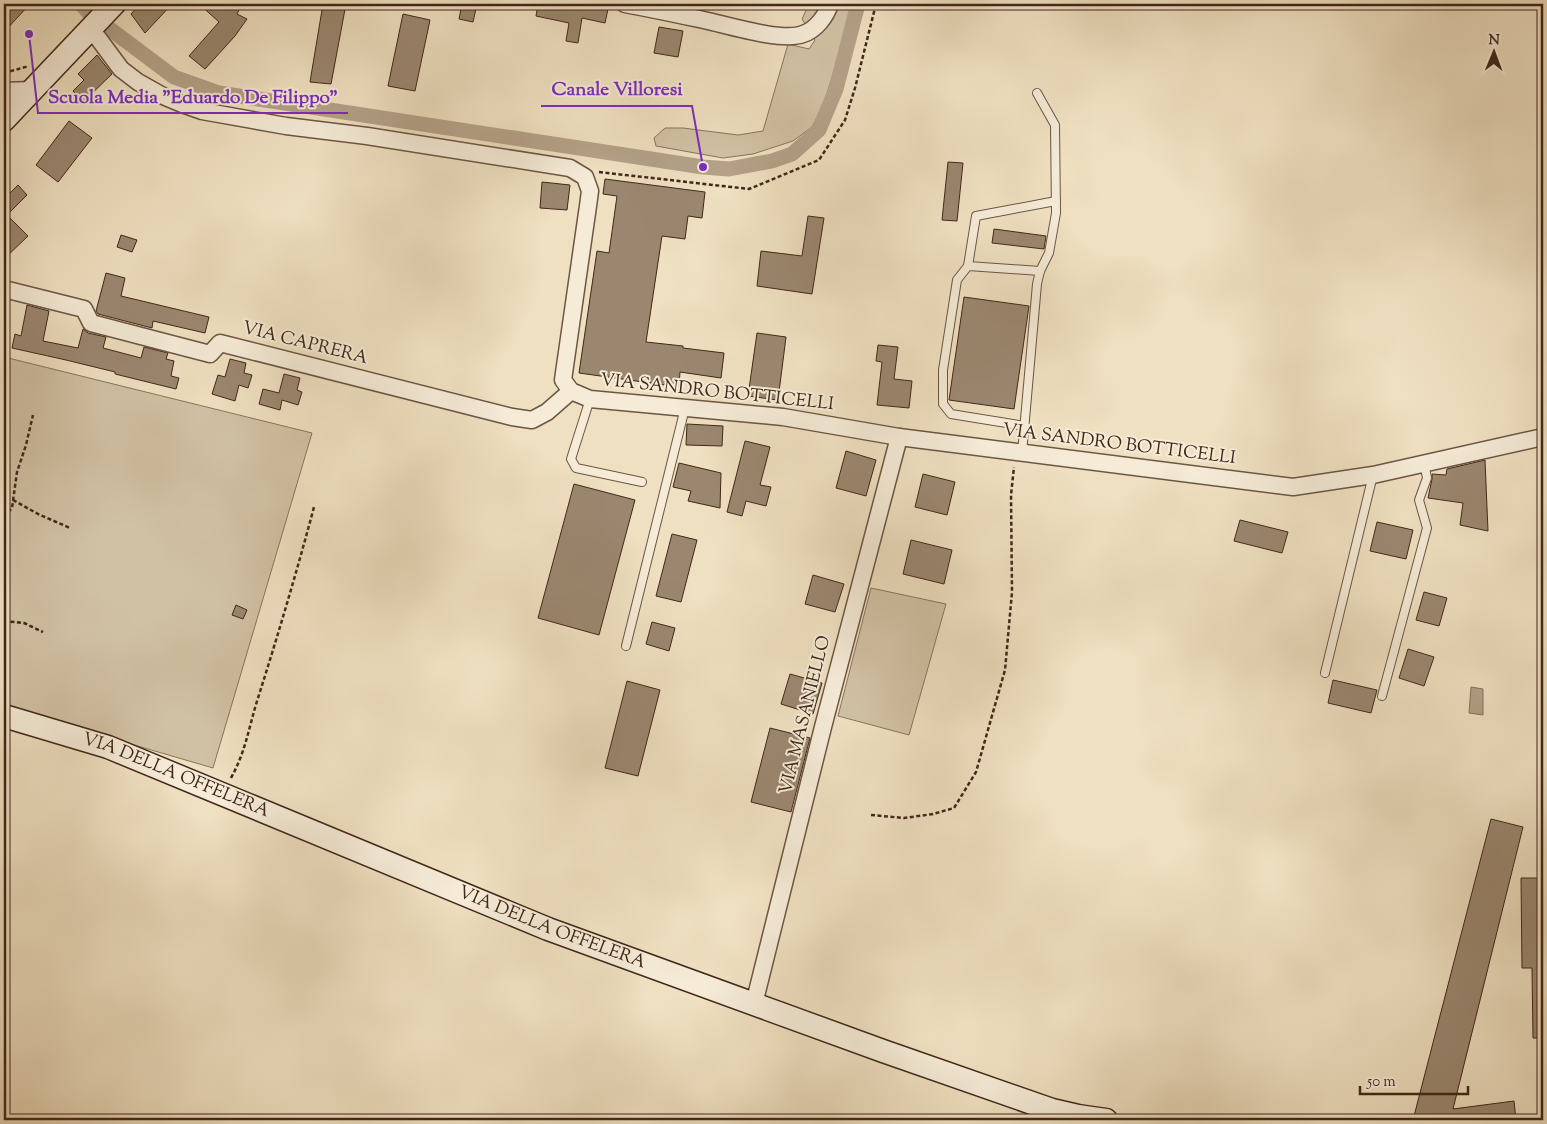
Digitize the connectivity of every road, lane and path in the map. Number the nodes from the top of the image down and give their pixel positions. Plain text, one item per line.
1 (114, 4) edge
2 (625, 4) edge
3 (830, 4) edge
4 (876, 4) edge
5 (92, 26) junction
6 (31, 65) dead end
7 (4, 73) edge
8 (31, 90) junction
9 (4, 91) edge
10 (1037, 93) dead end
11 (4, 120) edge
12 (570, 168) junction
13 (1056, 200) junction
14 (968, 266) junction
15 (1040, 271) junction
16 (4, 289) edge
17 (571, 391) junction
18 (590, 399) junction
19 (685, 408) junction
20 (33, 415) dead end
21 (1025, 426) junction
22 (898, 437) junction
23 (1543, 437) edge
24 (1019, 453) junction
25 (1424, 463) junction
26 (1373, 475) junction
27 (642, 482) dead end
28 (13, 500) junction
29 (314, 507) dead end
30 (4, 517) edge
31 (70, 528) dead end
32 (4, 621) edge
33 (43, 632) dead end
34 (626, 646) dead end
35 (1325, 673) dead end
36 (1382, 696) dead end
37 (4, 716) edge
38 (220, 794) junction
39 (871, 814) dead end
40 (754, 1004) junction
41 (1055, 1115) edge
42 (1106, 1120) edge

1 - 5 street
2 - 3 street
4 - 12 path
5 - 8 street
5 - 12 street
6 - 7 path
8 - 9 street
8 - 11 street
10 - 13 lane
12 - 17 street
13 - 14 lane
13 - 15 lane
14 - 15 lane
14 - 21 lane
15 - 21 lane
16 - 17 street, VIA CAPRERA
17 - 18 street, VIA SANDRO BOTTICELLI
18 - 19 street, VIA SANDRO BOTTICELLI
18 - 27 lane
19 - 22 street, VIA SANDRO BOTTICELLI
19 - 34 lane
20 - 28 path
21 - 24 lane
22 - 24 street, VIA SANDRO BOTTICELLI
22 - 40 street, VIA MASANIELLO
23 - 25 street, VIA SANDRO BOTTICELLI
24 - 26 street, VIA SANDRO BOTTICELLI
24 - 39 path
25 - 26 street, VIA SANDRO BOTTICELLI
25 - 36 lane
26 - 35 lane
28 - 30 path
28 - 31 path
29 - 38 path
32 - 33 path
37 - 38 street, VIA DELLA OFFELERA
38 - 40 street, VIA DELLA OFFELERA
40 - 41 street, VIA DELLA OFFELERA
41 - 42 street, VIA DELLA OFFELERA

